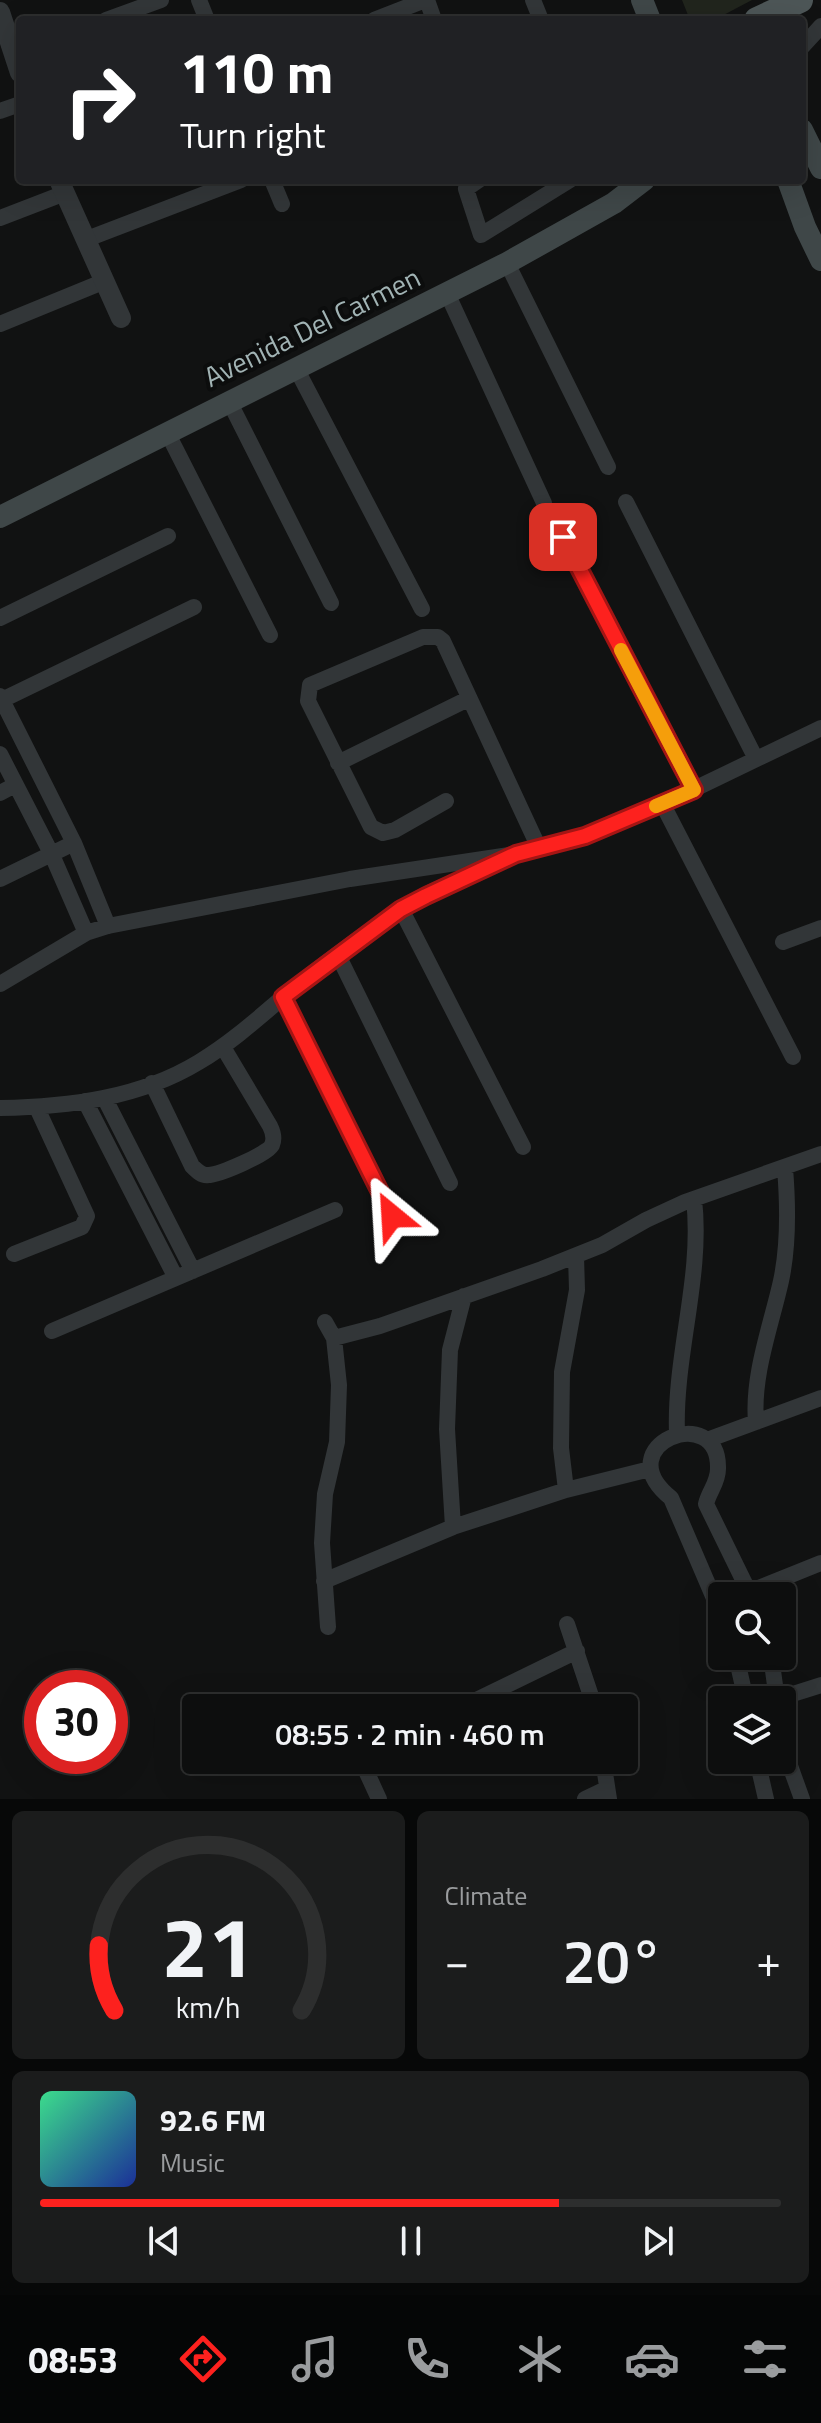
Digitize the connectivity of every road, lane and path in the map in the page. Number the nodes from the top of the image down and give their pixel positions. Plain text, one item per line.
1 (161, 0) edge
2 (426, 0) edge
3 (0, 12) edge
4 (117, 16) edge
5 (384, 16) edge
6 (821, 26) edge
7 (806, 43) edge
8 (16, 61) edge
9 (806, 138) edge
10 (821, 168) edge
11 (231, 184) edge
12 (274, 184) edge
13 (473, 184) edge
14 (564, 184) edge
15 (639, 184) edge
16 (790, 184) edge
17 (62, 187) edge
18 (282, 204) dead end
19 (0, 218) edge
20 (87, 239) junction
21 (818, 246) edge
22 (507, 263) junction
23 (105, 281) junction
24 (447, 293) junction
25 (121, 318) dead end
26 (0, 324) edge
27 (296, 368) junction
28 (229, 401) junction
29 (167, 432) junction
30 (608, 467) dead end
31 (626, 502) dead end
32 (544, 503) dead end
33 (0, 517) edge
34 (168, 536) dead end
35 (563, 537) dead end
36 (331, 603) dead end
37 (194, 607) dead end
38 (422, 609) dead end
39 (0, 618) edge
40 (270, 635) dead end
41 (1, 698) edge
42 (468, 699) junction
43 (821, 728) edge
44 (0, 754) edge
45 (756, 759) junction
46 (338, 763) junction
47 (8, 789) edge
48 (694, 790) junction
49 (446, 801) dead end
50 (662, 803) junction
51 (74, 843) junction
52 (539, 848) junction
53 (516, 854) junction
54 (52, 855) junction
55 (417, 869) junction
56 (0, 879) edge
57 (426, 896) junction
58 (401, 909) junction
59 (108, 926) junction
60 (821, 928) edge
61 (86, 933) junction
62 (783, 942) dead end
63 (338, 955) junction
64 (0, 984) edge
65 (283, 997) junction
66 (223, 1047) junction
67 (793, 1057) dead end
68 (152, 1083) junction
69 (105, 1099) junction
70 (85, 1101) junction
71 (0, 1108) edge
72 (37, 1108) junction
73 (523, 1147) dead end
74 (821, 1154) edge
75 (785, 1168) junction
76 (450, 1183) dead end
77 (694, 1199) junction
78 (335, 1210) dead end
79 (392, 1216) dead end
80 (14, 1254) dead end
81 (576, 1256) junction
82 (193, 1271) junction
83 (176, 1278) junction
84 (464, 1296) junction
85 (325, 1322) dead end
86 (52, 1331) dead end
87 (334, 1338) junction
88 (821, 1398) edge
89 (756, 1422) junction
90 (677, 1434) junction
91 (707, 1440) junction
92 (650, 1469) junction
93 (566, 1490) junction
94 (453, 1527) junction
95 (821, 1563) edge
96 (324, 1581) junction
97 (708, 1582) edge
98 (741, 1582) edge
99 (777, 1582) edge
100 (567, 1624) dead end
101 (328, 1627) dead end
102 (577, 1651) junction
103 (821, 1685) edge
104 (489, 1694) edge
105 (591, 1694) edge
106 (796, 1694) edge
107 (367, 1774) edge
108 (605, 1774) edge
109 (760, 1774) edge
110 (793, 1774) edge
111 (608, 1794) edge
112 (379, 1799) edge
113 (585, 1799) edge
114 (766, 1799) edge
115 (802, 1799) edge

1 - 4 street
2 - 5 street
3 - 8 street
6 - 7 street
9 - 10 main road
11 - 20 street
12 - 18 street
13 - 14 street
15 - 22 main road, Avenida Del Carmen
16 - 21 main road
17 - 19 street
17 - 20 street
20 - 23 street
22 - 24 main road, Avenida Del Carmen
22 - 30 street
23 - 25 street
23 - 26 street
24 - 27 main road, Avenida Del Carmen
24 - 32 street
27 - 28 main road, Avenida Del Carmen
27 - 38 street
28 - 29 main road, Avenida Del Carmen
28 - 36 street
29 - 33 main road, Avenida Del Carmen
29 - 40 street
31 - 45 street
34 - 39 street
35 - 48 street
37 - 41 street
41 - 51 street
42 - 46 street
42 - 46 street
42 - 52 street
43 - 45 street
44 - 47 street
45 - 48 street
46 - 49 street
47 - 54 street
48 - 50 street
50 - 52 street
50 - 67 street
51 - 54 street
51 - 59 street
52 - 53 street
53 - 55 street
53 - 57 street
54 - 56 street
54 - 61 street
55 - 57 street
55 - 59 street
57 - 58 street
58 - 63 street
58 - 73 street
59 - 61 street
60 - 62 street
61 - 64 street
63 - 65 street
63 - 76 street
65 - 66 street
65 - 79 street
66 - 68 street
66 - 68 street
68 - 69 street
69 - 70 street
69 - 82 street
70 - 72 street
70 - 83 street
71 - 72 street
72 - 80 street
74 - 75 street
75 - 77 street
75 - 89 street
77 - 81 street
77 - 90 street
78 - 82 street
81 - 84 street
81 - 93 street
82 - 83 street
83 - 86 street
84 - 87 street
84 - 94 street
85 - 87 street
87 - 96 street
88 - 89 street
89 - 91 street
90 - 91 street
90 - 92 street
91 - 98 street
92 - 93 street
92 - 97 street
93 - 94 street
94 - 96 street
95 - 99 street
96 - 101 street
100 - 102 street
102 - 104 street
102 - 105 street
103 - 106 street
107 - 112 street
108 - 111 street
109 - 114 street
110 - 115 street
111 - 113 street

